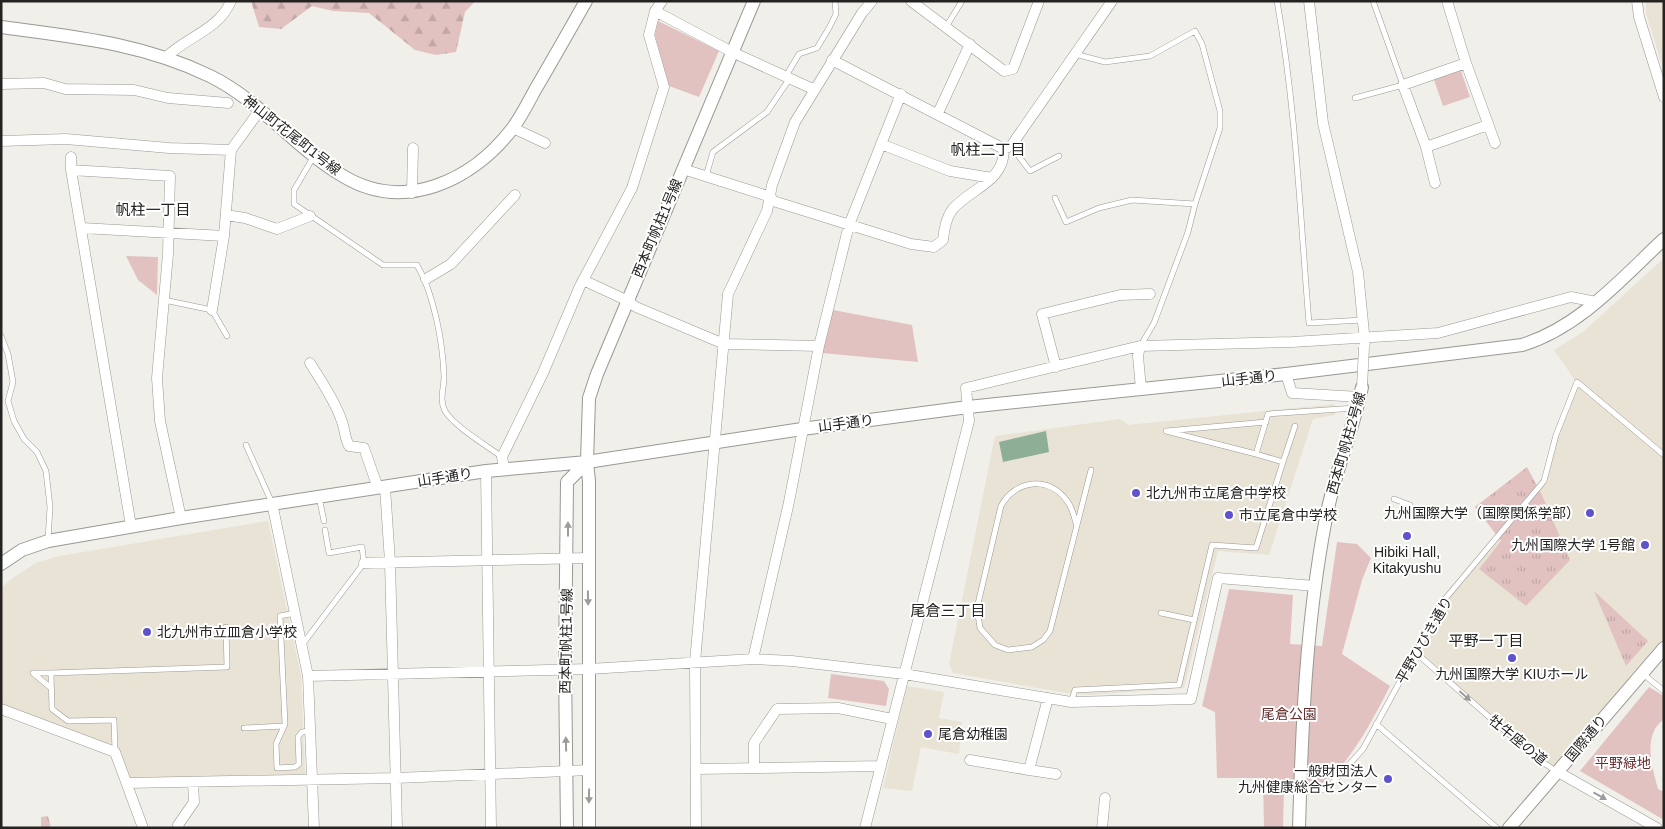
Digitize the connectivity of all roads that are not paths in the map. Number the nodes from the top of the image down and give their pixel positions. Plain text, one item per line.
1 (231, 1) edge
2 (586, 1) edge
3 (662, 1) edge
4 (754, 1) edge
5 (835, 1) edge
6 (872, 1) edge
7 (911, 1) edge
8 (962, 1) edge
9 (1039, 1) edge
10 (1112, 1) edge
11 (1277, 1) edge
12 (1309, 1) edge
13 (1373, 1) edge
14 (1447, 1) edge
15 (1637, 1) edge
16 (655, 12) junction
17 (1, 26) edge
18 (946, 26) junction
19 (970, 44) junction
20 (732, 52) junction
21 (1074, 54) junction
22 (165, 58) junction
23 (832, 60) junction
24 (1466, 63) junction
25 (788, 78) junction
26 (1, 84) edge
27 (1403, 85) junction
28 (813, 89) junction
29 (900, 94) junction
30 (1664, 97) edge
31 (1356, 98) dead end
32 (228, 103) dead end
33 (260, 110) junction
34 (938, 114) junction
35 (1488, 125) junction
36 (513, 128) junction
37 (1, 142) edge
38 (545, 143) dead end
39 (1495, 143) dead end
40 (881, 144) junction
41 (1008, 147) junction
42 (1426, 147) junction
43 (413, 148) dead end
44 (231, 150) junction
45 (315, 156) junction
46 (1059, 156) dead end
47 (70, 157) dead end
48 (682, 169) junction
49 (71, 170) junction
50 (706, 177) junction
51 (992, 178) junction
52 (1435, 183) dead end
53 (412, 193) junction
54 (515, 195) dead end
55 (770, 198) junction
56 (1055, 198) dead end
57 (1195, 204) junction
58 (226, 216) junction
59 (310, 216) junction
60 (848, 225) junction
61 (82, 228) junction
62 (169, 232) junction
63 (224, 236) junction
64 (1664, 239) edge
65 (426, 279) junction
66 (583, 280) junction
67 (1150, 294) dead end
68 (163, 300) junction
69 (626, 300) junction
70 (1596, 302) junction
71 (212, 310) junction
72 (1363, 320) junction
73 (1, 336) edge
74 (227, 336) dead end
75 (1365, 342) junction
76 (724, 344) junction
77 (819, 346) junction
78 (1140, 346) junction
79 (310, 363) dead end
80 (1056, 367) junction
81 (1286, 374) junction
82 (1141, 389) junction
83 (1360, 397) junction
84 (968, 407) junction
85 (1266, 422) junction
86 (1295, 426) dead end
87 (802, 429) junction
88 (714, 442) junction
89 (246, 445) dead end
90 (1256, 454) junction
91 (1664, 454) edge
92 (586, 462) junction
93 (1283, 462) junction
94 (503, 463) junction
95 (1091, 470) dead end
96 (486, 471) junction
97 (382, 487) junction
98 (319, 496) junction
99 (1394, 499) dead end
100 (272, 503) junction
101 (1410, 505) dead end
102 (181, 518) junction
103 (324, 521) dead end
104 (132, 526) junction
105 (1077, 526) junction
106 (325, 530) dead end
107 (48, 541) junction
108 (588, 558) junction
109 (568, 559) junction
110 (487, 560) junction
111 (390, 562) junction
112 (364, 563) junction
113 (1, 564) edge
114 (1315, 586) junction
115 (295, 613) junction
116 (1161, 613) dead end
117 (1194, 620) junction
118 (226, 627) dead end
119 (302, 645) junction
120 (1664, 648) edge
121 (1415, 652) junction
122 (753, 659) junction
123 (695, 662) junction
124 (565, 668) junction
125 (589, 669) junction
126 (488, 670) junction
127 (392, 672) junction
128 (50, 673) junction
129 (1642, 673) junction
130 (904, 674) junction
131 (308, 676) junction
132 (51, 688) junction
133 (1664, 691) edge
134 (1048, 698) junction
135 (1071, 702) junction
136 (1, 709) edge
137 (892, 719) junction
138 (1376, 724) junction
139 (284, 726) junction
140 (244, 728) dead end
141 (310, 731) junction
142 (115, 752) junction
143 (970, 760) dead end
144 (881, 766) junction
145 (754, 768) junction
146 (696, 769) junction
147 (590, 770) junction
148 (1029, 770) junction
149 (567, 772) junction
150 (1558, 772) junction
151 (1056, 774) dead end
152 (489, 775) junction
153 (396, 778) junction
154 (313, 780) junction
155 (193, 782) junction
156 (127, 783) junction
157 (1300, 792) junction
158 (1105, 798) dead end
159 (143, 828) edge
160 (178, 828) edge
161 (314, 828) edge
162 (397, 828) edge
163 (491, 828) edge
164 (567, 828) edge
165 (589, 828) edge
166 (696, 828) edge
167 (865, 828) edge
168 (1102, 828) edge
169 (1299, 828) edge
170 (1497, 828) edge
171 (1509, 828) edge
172 (1657, 828) edge

1 - 22 street
2 - 36 street, 神山町花尾町1号線
3 - 16 street
4 - 20 street, 西本町帆柱1号線
5 - 25 lane
6 - 23 street
7 - 18 street
8 - 18 lane
9 - 19 street
10 - 21 street
11 - 72 lane
12 - 72 street, 西本町帆柱2号線
13 - 27 lane
14 - 24 street
15 - 30 street
16 - 20 street
16 - 66 street
17 - 22 street, 神山町花尾町1号線
18 - 19 street
19 - 34 street
20 - 25 street
20 - 48 street, 西本町帆柱1号線
21 - 41 street
21 - 57 lane
22 - 33 street, 神山町花尾町1号線
23 - 28 street
23 - 29 street
24 - 27 street
24 - 35 street
25 - 28 street
25 - 50 lane
26 - 32 street
27 - 31 lane
27 - 42 street
28 - 55 street
29 - 34 street
29 - 40 street
33 - 44 street
33 - 45 street, 神山町花尾町1号線
34 - 41 street
35 - 39 street
35 - 42 street
36 - 38 street
36 - 53 street, 神山町花尾町1号線
37 - 44 street
40 - 51 street
40 - 60 street
41 - 46 lane
41 - 51 street
42 - 52 street
43 - 53 street
44 - 58 street
45 - 53 street, 神山町花尾町1号線
45 - 59 lane
47 - 49 street
48 - 50 street
48 - 69 street, 西本町帆柱1号線
49 - 61 street
49 - 62 street
50 - 55 street
51 - 60 street
54 - 65 street
55 - 60 street
55 - 76 street
56 - 57 lane
57 - 78 lane
58 - 59 street
58 - 63 street
59 - 65 lane
60 - 77 street
61 - 62 street
61 - 104 street
62 - 63 street
62 - 68 street
63 - 71 street
64 - 70 street, 山手通り
65 - 94 lane
66 - 69 street
66 - 94 street
67 - 80 street
68 - 71 lane
68 - 102 street
69 - 76 street
69 - 92 street, 西本町帆柱1号線
70 - 75 street
70 - 81 street, 山手通り
71 - 74 lane
72 - 75 street, 西本町帆柱2号線
73 - 107 lane
75 - 78 street
75 - 83 street, 西本町帆柱2号線, bridge
76 - 77 street
76 - 88 street
77 - 87 street
78 - 80 street
78 - 82 street
79 - 97 street
80 - 84 street
81 - 82 street, 山手通り
81 - 83 street
82 - 84 street, 山手通り
83 - 85 lane
83 - 114 street, 西本町帆柱2号線
84 - 87 street, 山手通り
84 - 130 street
85 - 90 lane
85 - 90 lane
86 - 93 lane
87 - 88 street, 山手通り
87 - 122 street
88 - 92 street, 山手通り
88 - 123 street
89 - 100 lane
90 - 93 lane
91 - 121 lane, 平野ひびき通り
92 - 94 street, 山手通り
92 - 108 street, 西本町帆柱1号線
109 -> 92 street, 西本町帆柱1号線
93 - 117 lane
94 - 96 street, 山手通り
95 - 105 lane
96 - 97 street, 山手通り
96 - 110 street
97 - 98 street, 山手通り
97 - 111 street
98 - 100 street, 山手通り
98 - 103 lane
99 - 101 lane
100 - 102 street, 山手通り
100 - 115 street
102 - 104 street, 山手通り
104 - 107 street, 山手通り
105 - 105 lane
106 - 112 lane
107 - 113 street, 山手通り
108 - 109 street
108 -> 125 street, 西本町帆柱1号線
109 - 110 street
109 - 124 street, 西本町帆柱1号線
110 - 111 street
110 - 126 street
111 - 112 street
111 - 127 street
112 - 119 lane
114 - 135 street
114 - 157 street, 西本町帆柱2号線
115 - 119 street
115 - 139 lane
116 - 117 lane
117 - 135 lane
118 - 128 lane
119 - 131 street
120 - 129 street, 国際通り
121 - 138 lane, 平野ひびき通り
121 -> 150 lane, 牡牛座の道
122 - 123 street
122 - 130 street
123 - 125 street
123 - 146 street
124 - 125 street
124 - 126 street
149 -> 124 street, 西本町帆柱1号線
125 - 147 street, 西本町帆柱1号線
126 - 127 street
126 - 152 street
127 - 131 street
127 - 153 street
128 - 132 lane
128 - 132 lane
129 - 133 lane
129 - 150 street, 国際通り
130 - 134 street
130 - 137 street
131 - 141 street
132 - 142 lane
134 - 135 street
134 - 148 street
136 - 142 street
137 - 144 street
137 - 145 street
138 - 157 lane, 平野ひびき通り
138 - 170 lane
139 - 140 lane
139 - 141 lane
141 - 154 street
142 - 156 street
143 - 148 street
144 - 145 street
144 - 167 street
145 - 146 street
146 - 166 street
147 - 149 street
147 -> 165 street, 西本町帆柱1号線
148 - 151 street
149 - 152 street
149 - 164 street, 西本町帆柱1号線
150 - 171 street, 国際通り
150 -> 172 street, 牡牛座の道
152 - 153 street
152 - 163 street
153 - 154 street
153 - 162 street
154 - 155 street
154 - 161 street
155 - 156 street
155 - 160 street
156 - 159 street
157 - 169 street, 西本町帆柱2号線
158 - 168 street

